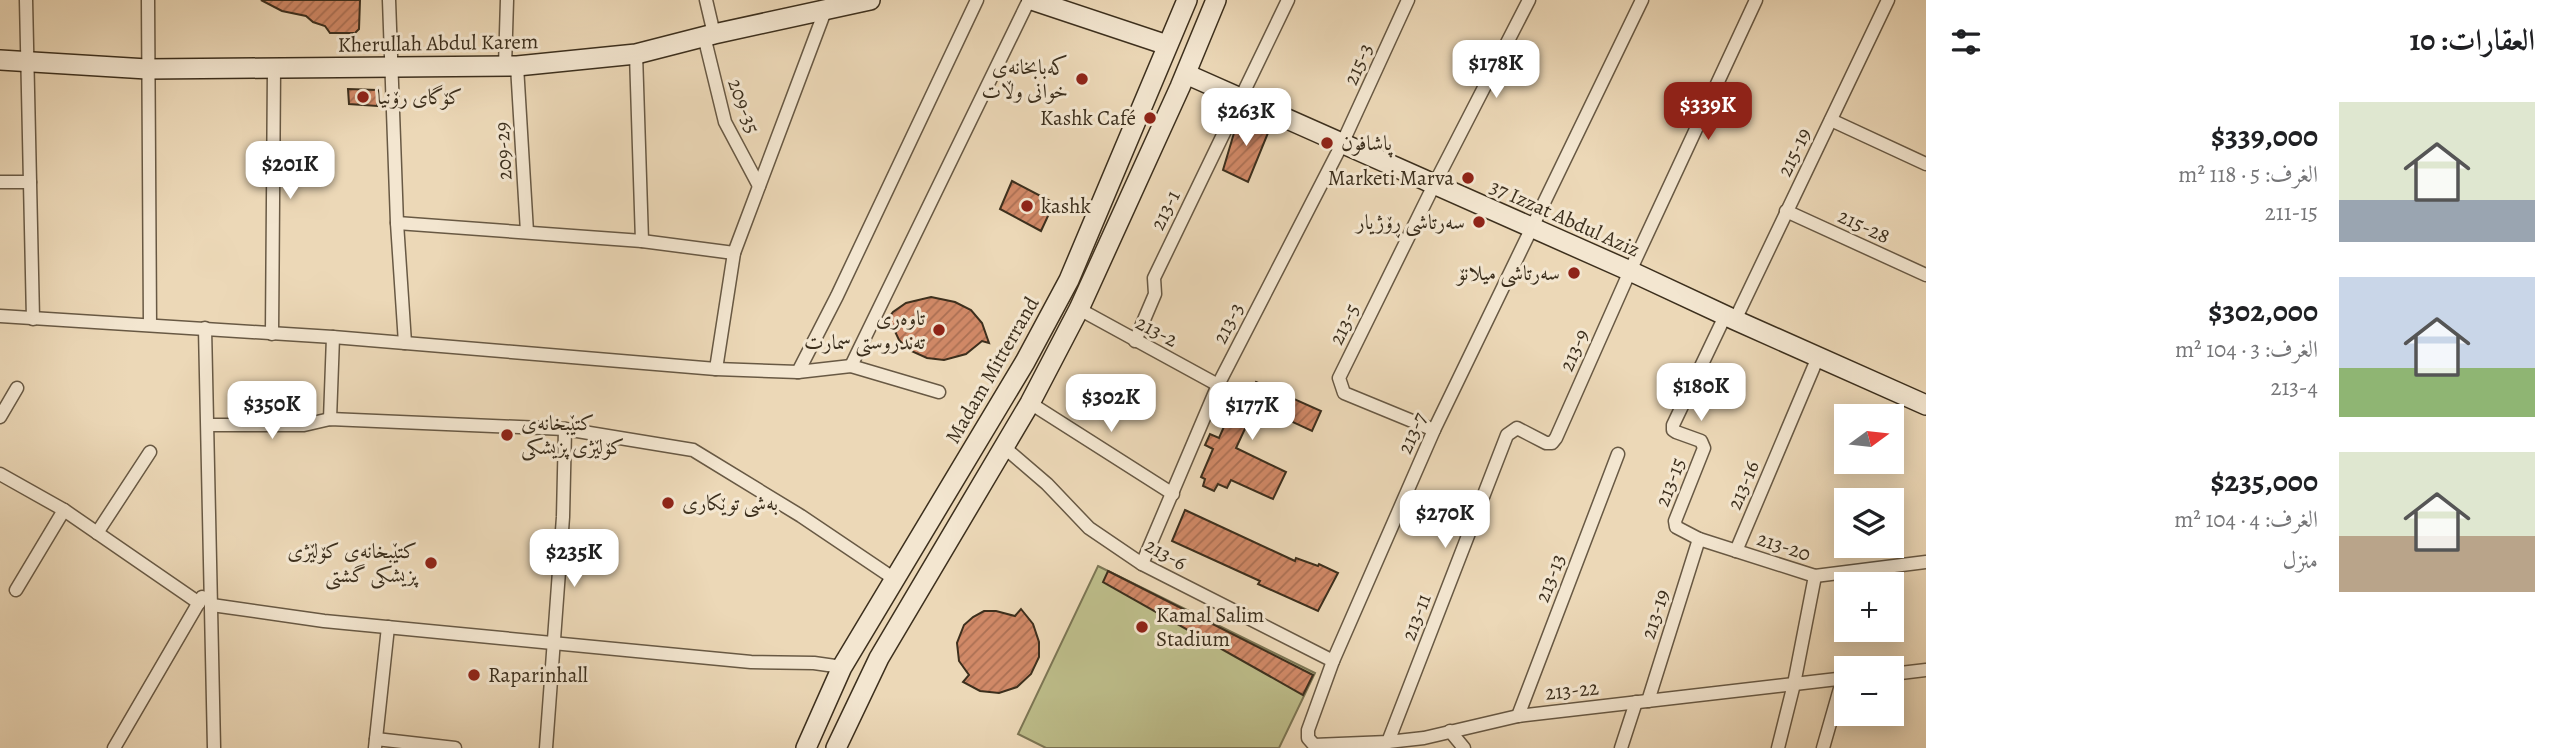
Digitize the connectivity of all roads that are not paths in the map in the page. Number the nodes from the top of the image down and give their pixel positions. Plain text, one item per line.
1 (26, 0) edge
2 (148, 0) edge
3 (389, 0) edge
4 (507, 0) edge
5 (706, 0) edge
6 (870, 0) edge
7 (977, 0) edge
8 (1030, 0) edge
9 (1187, 0) edge
10 (1216, 0) edge
11 (1289, 0) edge
12 (1408, 0) edge
13 (1529, 0) edge
14 (1642, 0) edge
15 (1756, 0) edge
16 (1888, 0) edge
17 (825, 11) junction
18 (709, 35) junction
19 (1167, 45) junction
20 (636, 54) junction
21 (0, 60) edge
22 (26, 60) junction
23 (511, 66) junction
24 (274, 68) junction
25 (391, 68) junction
26 (147, 69) junction
27 (1186, 74) junction
28 (1240, 99) junction
29 (1831, 120) junction
30 (1342, 144) junction
31 (1926, 164) edge
32 (0, 182) edge
33 (30, 182) junction
34 (1434, 185) junction
35 (759, 186) junction
36 (1786, 211) junction
37 (397, 223) junction
38 (1534, 229) junction
39 (527, 232) junction
40 (642, 241) junction
41 (733, 253) junction
42 (1630, 271) junction
43 (1926, 275) edge
44 (1079, 309) junction
45 (0, 316) edge
46 (33, 318) junction
47 (1730, 318) junction
48 (149, 325) junction
49 (205, 328) junction
50 (272, 334) junction
51 (333, 337) junction
52 (1135, 341) junction
53 (405, 343) junction
54 (1818, 357) junction
55 (851, 366) junction
56 (716, 369) junction
57 (798, 372) junction
58 (1218, 385) junction
59 (16, 388) dead end
60 (939, 392) dead end
61 (1030, 403) junction
62 (1926, 405) edge
63 (0, 417) edge
64 (330, 419) junction
65 (209, 425) junction
66 (565, 429) junction
67 (1434, 430) junction
68 (1552, 443) joint
69 (1004, 447) junction
70 (150, 452) dead end
71 (1618, 454) dead end
72 (0, 474) edge
73 (1173, 494) junction
74 (64, 510) junction
75 (1676, 527) joint
76 (97, 533) junction
77 (1699, 539) junction
78 (1736, 551) junction
79 (1926, 562) edge
80 (1142, 564) junction
81 (1815, 576) junction
82 (896, 580) junction
83 (16, 590) dead end
84 (205, 604) junction
85 (388, 627) junction
86 (553, 642) junction
87 (1333, 661) junction
88 (842, 667) junction
89 (1926, 670) edge
90 (1904, 673) edge
91 (1834, 679) edge
92 (1794, 684) junction
93 (1642, 701) junction
94 (1834, 711) edge
95 (1518, 716) junction
96 (1450, 731) junction
97 (1308, 738) joint
98 (1388, 742) junction
99 (375, 744) edge
100 (114, 748) edge
101 (214, 748) edge
102 (455, 748) edge
103 (546, 748) edge
104 (806, 748) edge
105 (836, 748) edge
106 (1464, 748) edge
107 (1621, 748) edge
108 (1778, 748) edge
109 (1823, 748) edge

1 - 22 street
2 - 26 street
3 - 25 street
4 - 23 street, 209-29
5 - 18 street, 209-35
6 - 17 street, Kherullah Abdul Karem
7 - 57 street
8 - 19 street
8 - 55 street
9 - 19 street, Madam Mitterrand
10 - 27 street
11 - 28 street, 213-1
12 - 30 street, 215-3
13 - 34 street, 213-5
14 - 38 street, 213-7
15 - 42 street, 213-9
16 - 29 street, 215-19
17 - 18 street, Kherullah Abdul Karem
17 - 35 street
18 - 20 street, Kherullah Abdul Karem
18 - 35 street, 209-35
19 - 82 street, Madam Mitterrand
20 - 23 street, Kherullah Abdul Karem
20 - 40 street
21 - 22 street, Kherullah Abdul Karem
22 - 26 street, Kherullah Abdul Karem
22 - 33 street
23 - 25 street, Kherullah Abdul Karem
23 - 39 street, 209-29
24 - 25 street, Kherullah Abdul Karem
24 - 26 street, Kherullah Abdul Karem
24 - 50 street
25 - 37 street
26 - 48 street
27 - 28 street, 37 Izzat Abdul Aziz
27 - 44 street
28 - 30 street, 37 Izzat Abdul Aziz
28 - 52 street, 213-1
29 - 31 street
29 - 36 street, 215-19
30 - 34 street, 37 Izzat Abdul Aziz
30 - 58 street, 213-3
32 - 33 street
33 - 46 street
34 - 38 street, 37 Izzat Abdul Aziz
34 - 67 street, 213-5
35 - 41 street
36 - 43 street, 215-28
36 - 47 street, 215-19
37 - 39 street
37 - 53 street
38 - 42 street, 37 Izzat Abdul Aziz
38 - 67 street, 213-7
39 - 40 street
40 - 41 street
41 - 56 street
42 - 47 street, 37 Izzat Abdul Aziz
42 - 68 street, 213-9
44 - 52 street, 213-2
44 - 61 street
45 - 46 street
46 - 48 street
47 - 54 street, 37 Izzat Abdul Aziz
47 - 75 street, 213-15
48 - 49 street
49 - 50 street
49 - 65 street
50 - 51 street
51 - 53 street
51 - 64 street
52 - 58 street, 213-2
53 - 56 street
54 - 62 street, 37 Izzat Abdul Aziz
54 - 78 street, 213-16
55 - 57 street
55 - 60 street
56 - 57 street
58 - 73 street, 213-3
59 - 63 street
61 - 69 street
61 - 73 street
64 - 65 street
64 - 66 street
65 - 84 street
66 - 82 street
66 - 86 street
67 - 87 street, 213-7
68 - 98 street, 213-11
69 - 80 street, 213-6
69 - 105 street
70 - 76 street
71 - 95 street, 213-13
72 - 74 street
73 - 80 street, 213-3
74 - 76 street
74 - 83 street
75 - 77 street, 213-20
76 - 84 street
77 - 78 street, 213-20
77 - 93 street, 213-19
78 - 81 street, 213-20
79 - 81 street, 213-20
80 - 87 street, 213-6
81 - 92 street
82 - 88 street, Madam Mitterrand
84 - 85 street
84 - 100 street
84 - 101 street
85 - 86 street
85 - 99 street
86 - 88 street
86 - 103 street
87 - 97 street, 213-7
88 - 104 street, Madam Mitterrand
89 - 90 street
91 - 92 street, 213-22
92 - 93 street, 213-22
92 - 108 street
93 - 95 street, 213-22
93 - 107 street, 213-19
94 - 109 street
95 - 96 street, 213-22
96 - 98 street, 213-22
96 - 106 street
97 - 98 street, 213-22
99 - 102 street

